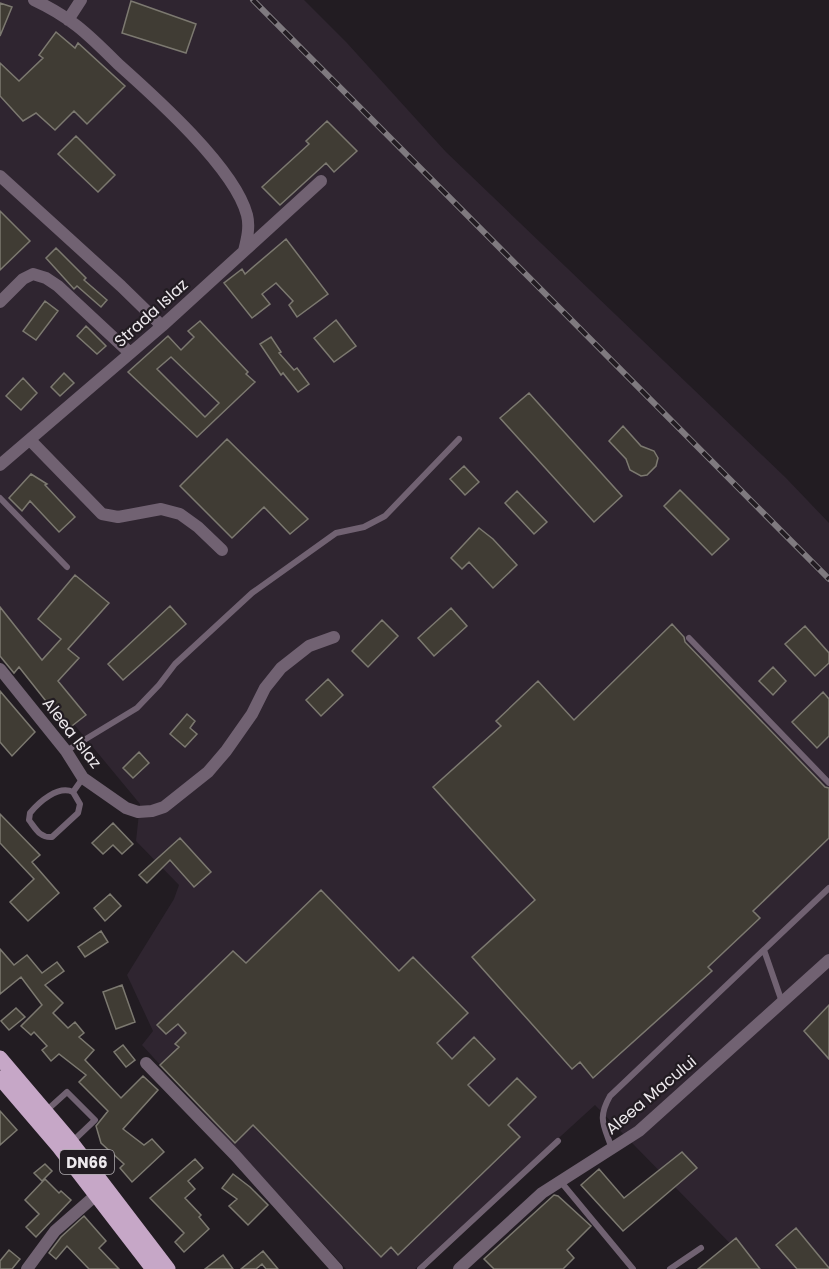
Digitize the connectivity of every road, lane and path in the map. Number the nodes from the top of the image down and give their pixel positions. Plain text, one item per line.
1 (34, 0) edge
2 (81, 0) edge
3 (68, 20) junction
4 (0, 176) edge
5 (321, 181) dead end
6 (244, 251) junction
7 (0, 302) edge
8 (162, 326) junction
9 (130, 353) junction
10 (459, 439) dead end
11 (30, 440) junction
12 (0, 465) edge
13 (0, 498) edge
14 (222, 550) dead end
15 (67, 567) dead end
16 (334, 637) dead end
17 (689, 638) dead end
18 (0, 669) edge
19 (66, 751) junction
20 (83, 778) junction
21 (829, 783) edge
22 (73, 792) junction
23 (829, 888) edge
24 (764, 950) junction
25 (829, 960) edge
26 (782, 1002) junction
27 (0, 1058) edge
28 (146, 1063) dead end
29 (0, 1078) edge
30 (45, 1111) junction
31 (558, 1141) dead end
32 (66, 1142) junction
33 (612, 1149) junction
34 (561, 1182) junction
35 (96, 1195) junction
36 (701, 1248) dead end
37 (27, 1269) edge
38 (153, 1269) edge
39 (168, 1269) edge
40 (337, 1269) edge
41 (420, 1269) edge
42 (459, 1269) edge
43 (633, 1269) edge
44 (670, 1269) edge

1 - 3 street
2 - 3 street
3 - 6 street
4 - 8 street
5 - 6 street, Strada Islaz
6 - 8 street, Strada Islaz
7 - 9 street
8 - 9 street, Strada Islaz
9 - 11 street, Strada Islaz
10 - 19 lane
11 - 12 street, Strada Islaz
11 - 14 street
13 - 15 lane
16 - 20 street, Aleea Islaz
17 - 21 lane
18 - 19 street, Aleea Islaz
19 - 20 street, Aleea Islaz
20 - 22 lane
22 - 22 lane
23 - 24 lane
24 - 26 lane
24 - 33 lane
25 - 26 street, Aleea Macului
26 - 33 street, Aleea Macului
27 - 30 main road, DN66
28 - 40 street
29 - 32 main road
30 - 32 main road, DN66
30 - 32 lane
31 - 41 lane
32 - 35 main road
32 - 39 main road, DN66
33 - 34 street, Aleea Macului
34 - 42 street, Aleea Macului
34 - 43 lane
35 - 37 street
35 - 38 main road
36 - 44 lane

